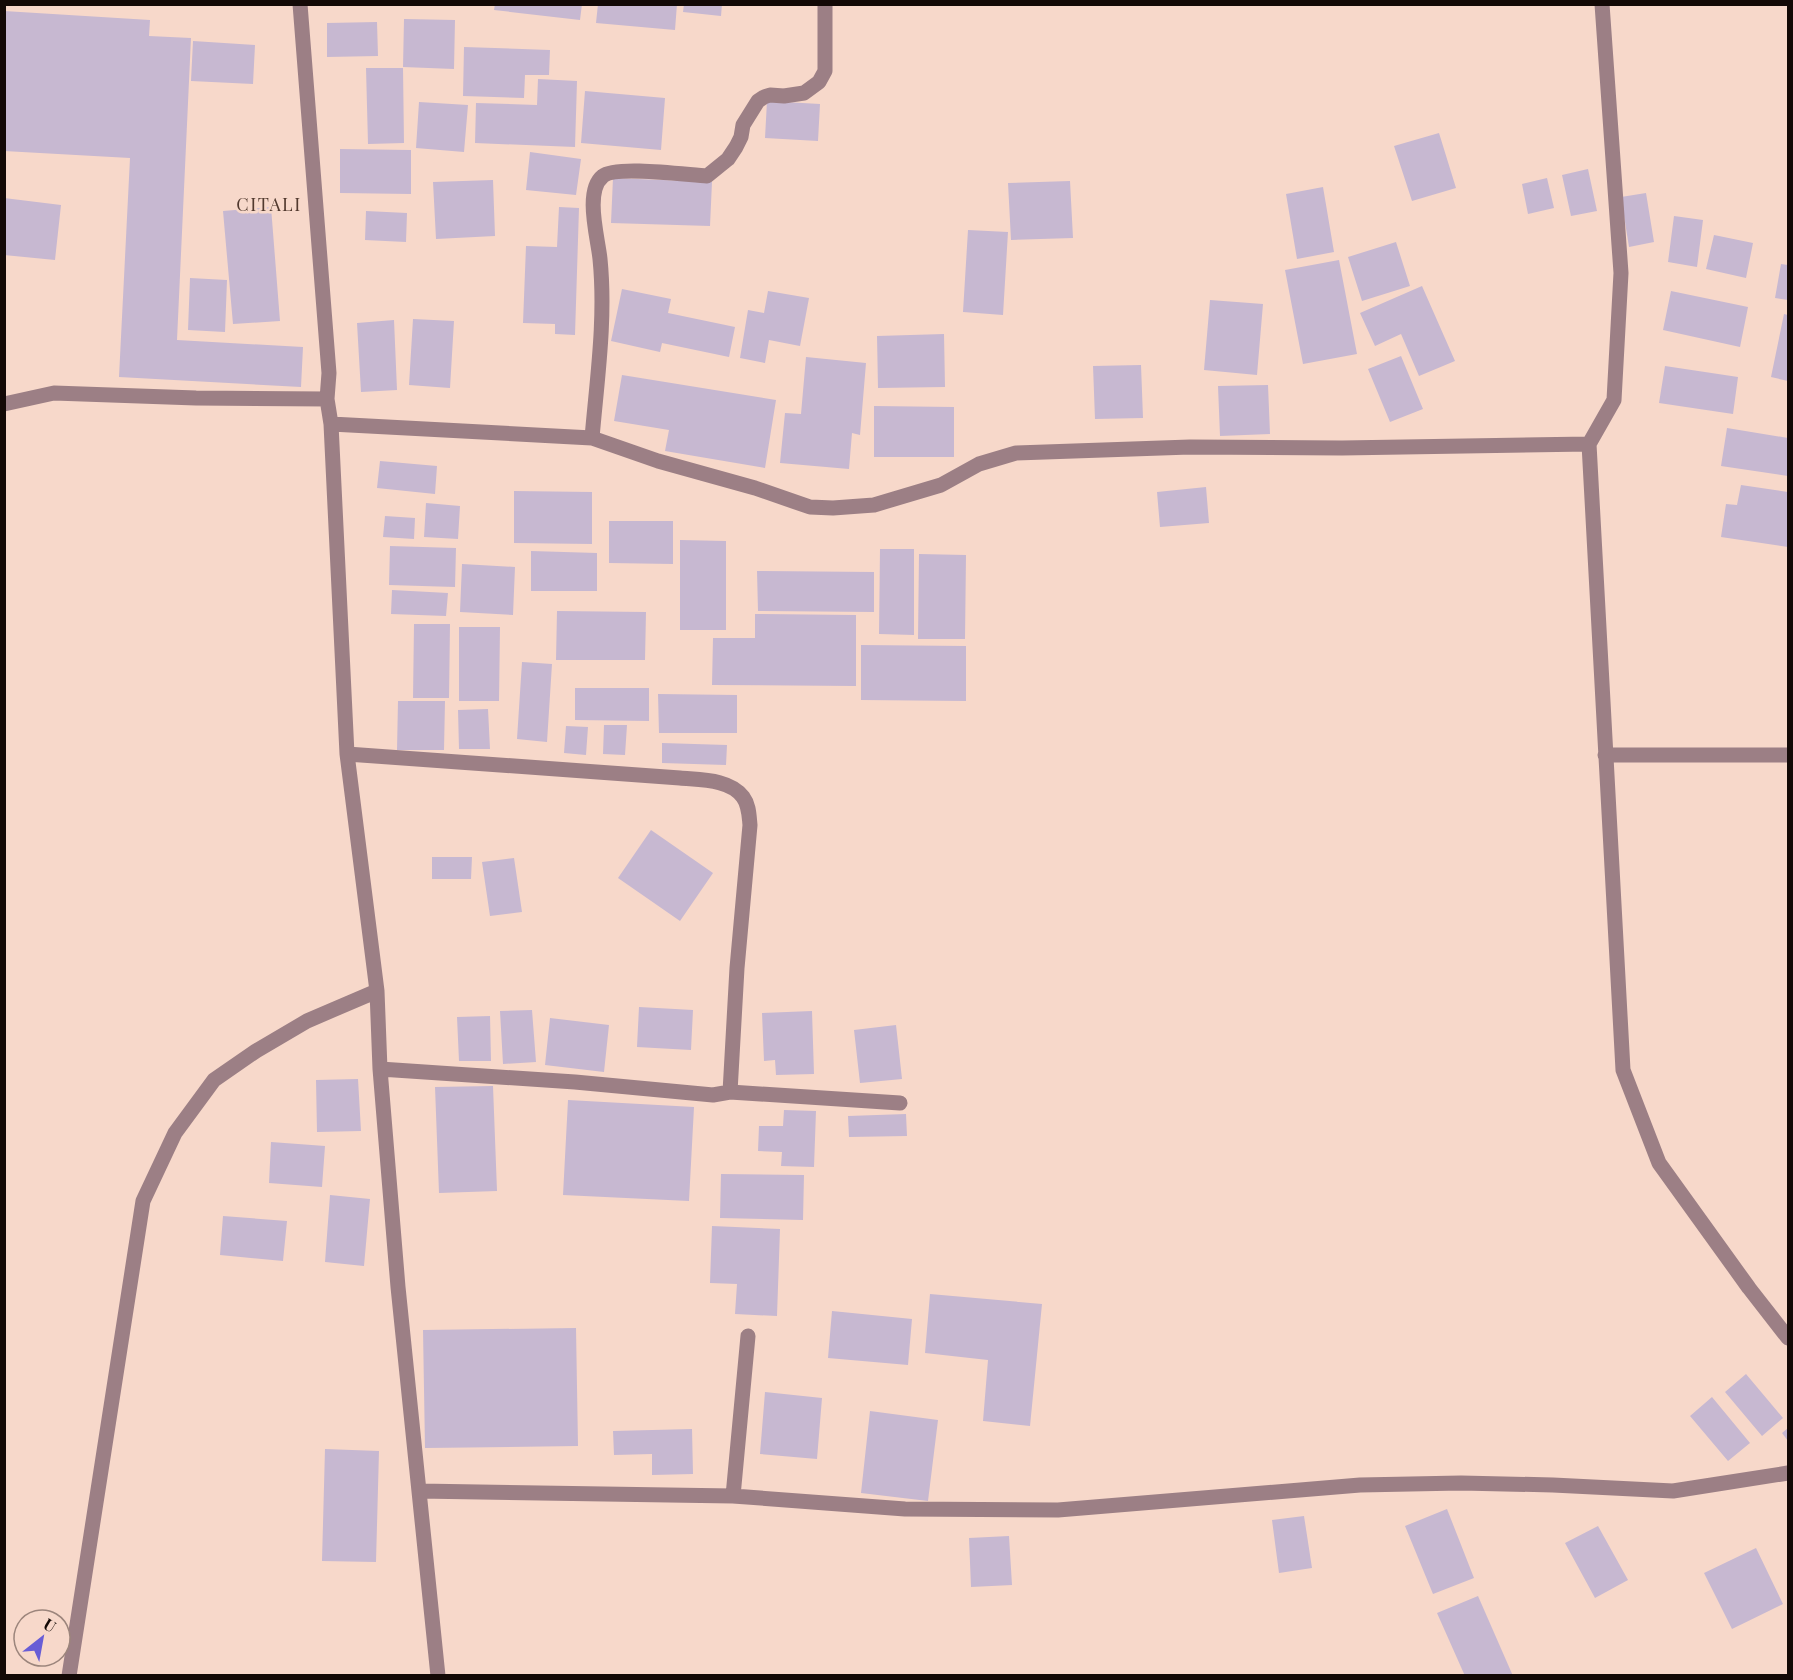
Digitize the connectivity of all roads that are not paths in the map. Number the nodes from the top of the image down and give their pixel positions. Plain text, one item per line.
1 (300, 4) edge
2 (825, 4) edge
3 (1602, 4) edge
4 (327, 399) junction
5 (4, 404) edge
6 (331, 424) junction
7 (592, 438) junction
8 (1589, 444) junction
9 (347, 754) junction
10 (1605, 755) junction
11 (1788, 755) edge
12 (377, 991) junction
13 (380, 1069) junction
14 (730, 1092) junction
15 (900, 1103) dead end
16 (748, 1336) dead end
17 (1788, 1338) edge
18 (1788, 1473) edge
19 (419, 1491) junction
20 (733, 1496) junction
21 (69, 1676) edge
22 (438, 1676) edge

1 - 4 street
2 - 7 street
3 - 8 street
4 - 5 street
4 - 6 street
6 - 7 street
6 - 9 street
7 - 8 street
8 - 10 street
9 - 12 street
9 - 14 street
10 - 11 street
10 - 17 street
12 - 13 street
12 - 21 street
13 - 14 street
13 - 19 street
14 - 15 street
16 - 20 street
18 - 20 street
19 - 20 street
19 - 22 street

